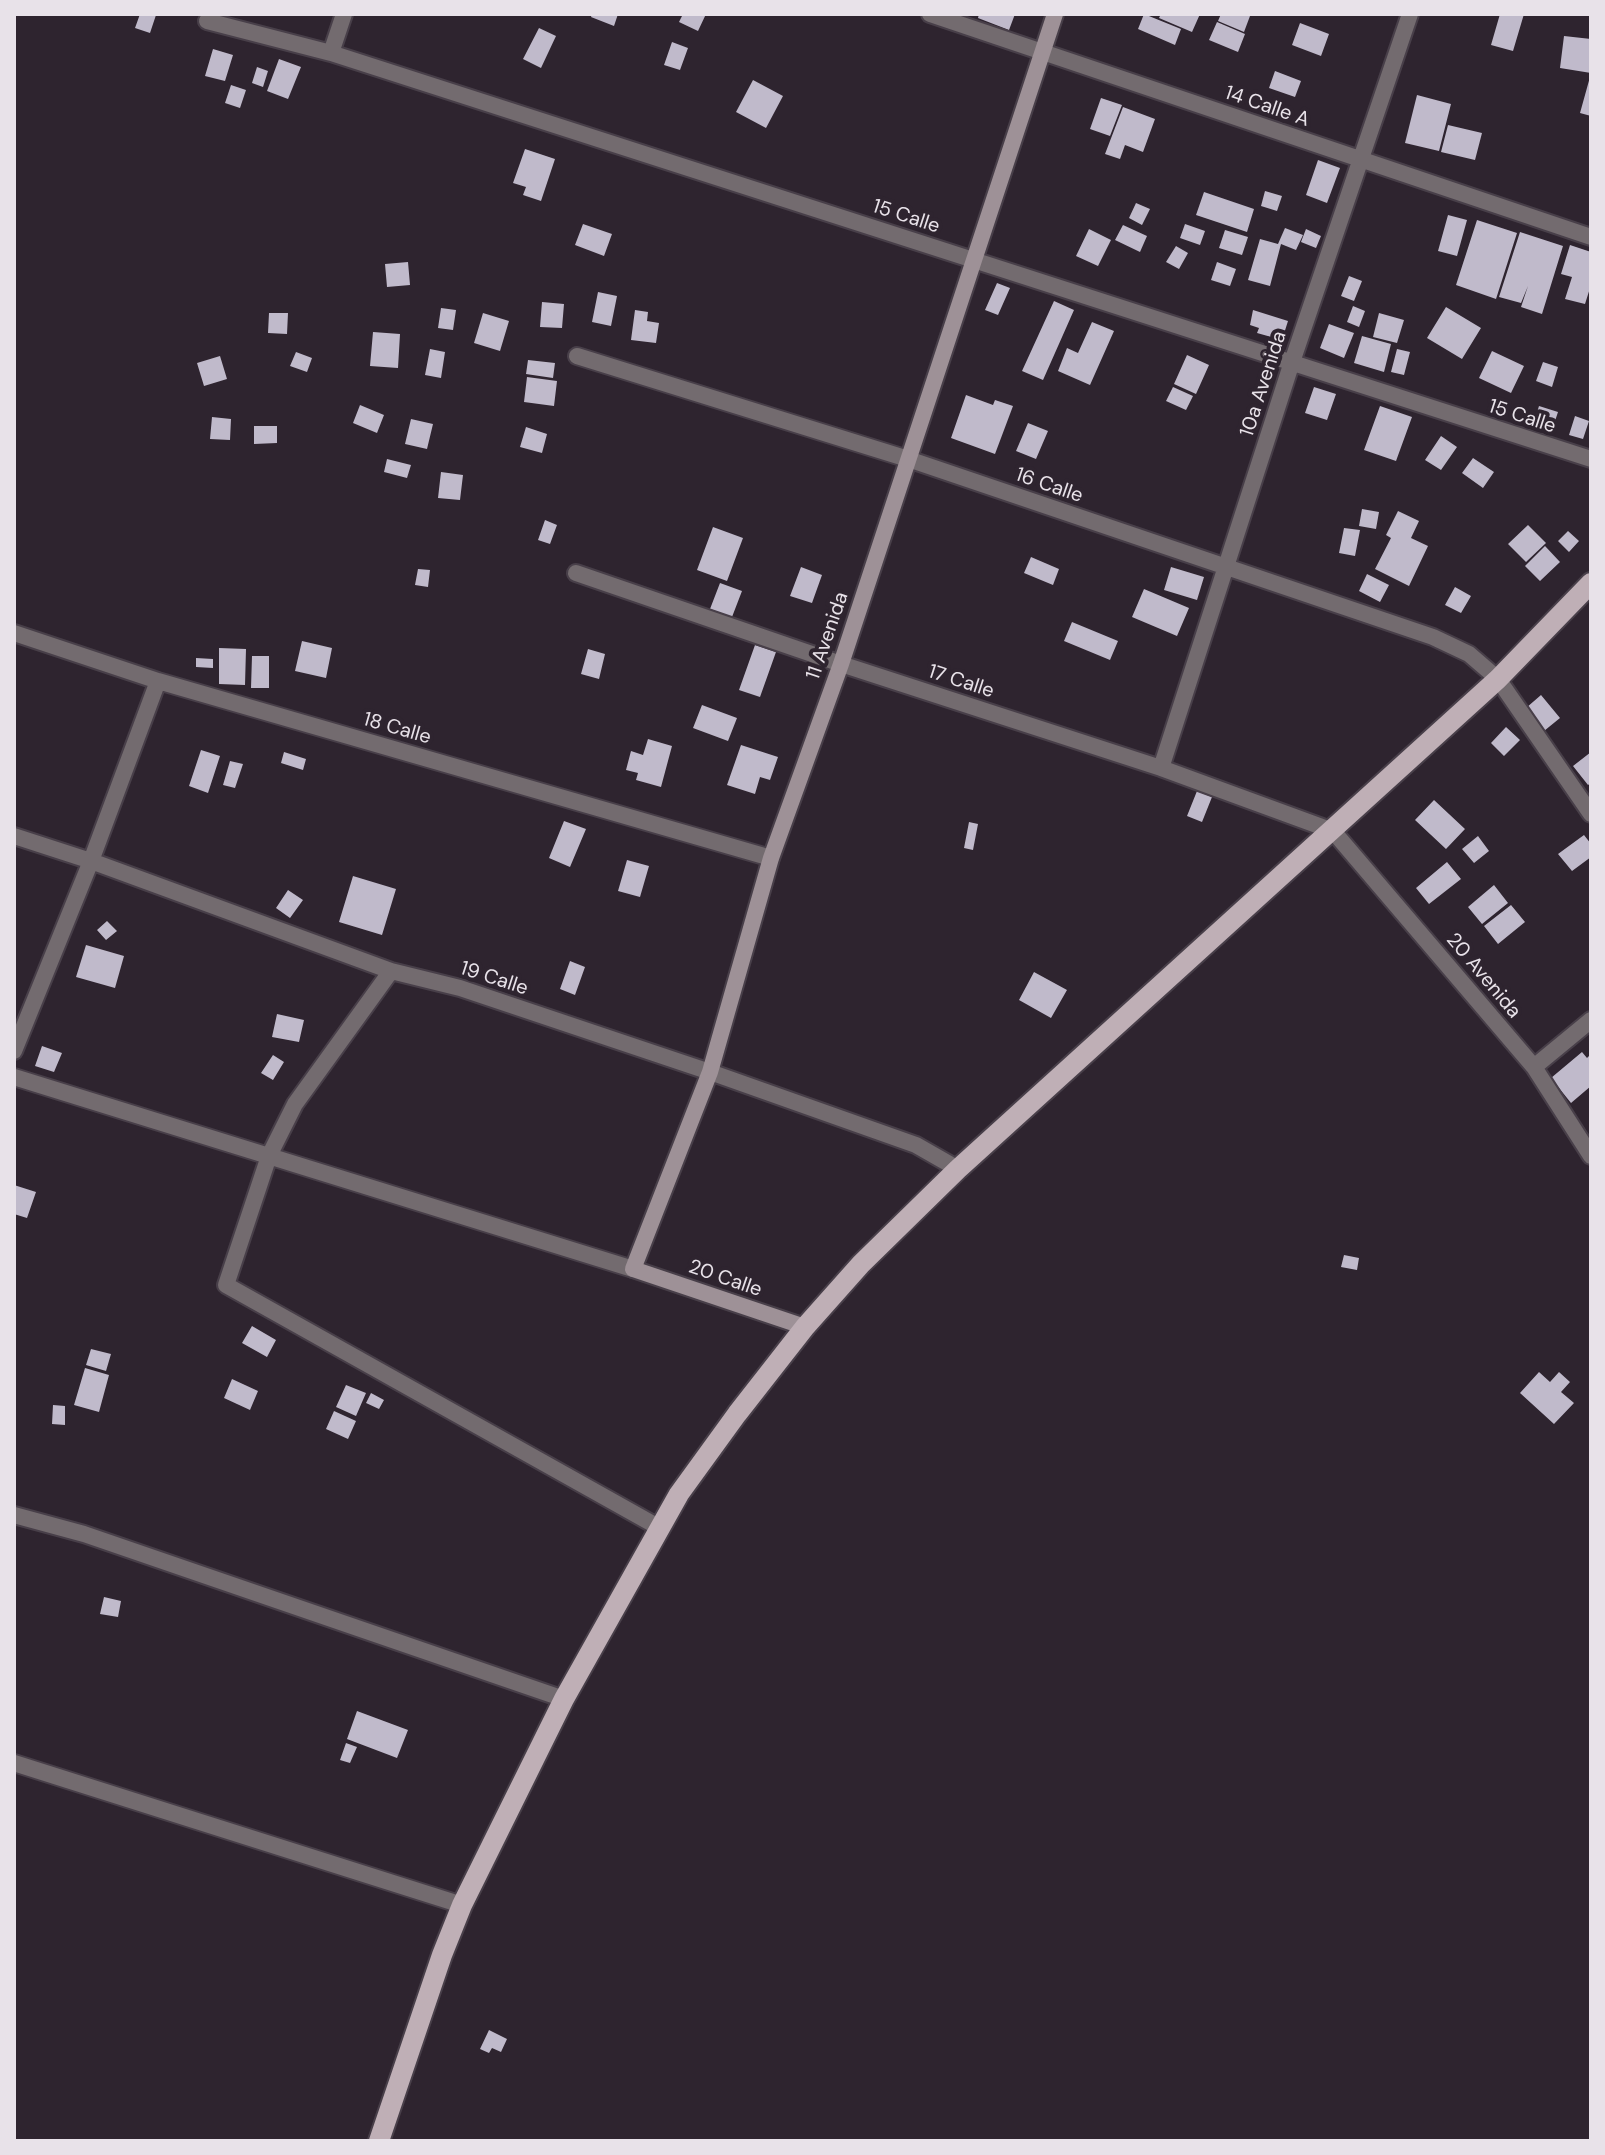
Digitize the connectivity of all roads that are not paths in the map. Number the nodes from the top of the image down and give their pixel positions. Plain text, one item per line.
1 (344, 14) edge
2 (930, 14) edge
3 (1055, 14) edge
4 (1410, 14) edge
5 (207, 21) dead end
6 (1042, 52) junction
7 (331, 53) junction
8 (1362, 160) junction
9 (1591, 237) edge
10 (973, 260) junction
11 (577, 356) dead end
12 (1291, 365) junction
13 (908, 459) junction
14 (1591, 459) edge
15 (1225, 566) junction
16 (576, 573) dead end
17 (1591, 583) edge
18 (14, 633) edge
19 (841, 664) junction
20 (1498, 679) junction
21 (158, 681) junction
22 (1161, 768) junction
23 (1591, 814) edge
24 (1333, 831) junction
25 (14, 836) edge
26 (771, 858) junction
27 (91, 861) junction
28 (391, 971) junction
29 (1591, 1020) edge
30 (14, 1051) edge
31 (1534, 1067) junction
32 (710, 1072) junction
33 (14, 1077) edge
34 (269, 1156) junction
35 (1591, 1156) edge
36 (958, 1169) junction
37 (633, 1269) junction
38 (805, 1327) junction
39 (14, 1515) edge
40 (660, 1528) junction
41 (564, 1699) junction
42 (14, 1763) edge
43 (462, 1905) junction
44 (379, 2141) edge

1 - 7 street
2 - 6 street, 14 Calle A
3 - 6 street, 11 Avenida
4 - 8 street, 10a Avenida
5 - 7 street, 15 Calle
6 - 8 street, 14 Calle A
6 - 10 street, 11 Avenida
7 - 10 street, 15 Calle
8 - 9 street, 14 Calle A
8 - 12 street, 10a Avenida
10 - 12 street, 15 Calle
10 - 13 street, 11 Avenida
11 - 13 street, 16 Calle
12 - 14 street, 15 Calle
12 - 15 street, 10a Avenida
13 - 15 street, 16 Calle
13 - 19 street, 11 Avenida
15 - 20 street, 16 Calle
15 - 22 street, 10a Avenida
16 - 19 street, 17 Calle
17 - 20 main road
18 - 21 street, 18 Calle
19 - 22 street, 17 Calle
19 - 26 street, 11 Avenida
20 - 23 street, 16 Calle
20 - 24 main road
21 - 26 street, 18 Calle
21 - 27 street
22 - 24 street, 17 Calle
24 - 31 street, 20 Avenida
24 - 36 main road
25 - 27 street, 19 Calle
26 - 32 street, 11 Avenida
27 - 28 street, 19 Calle
27 - 30 street
28 - 32 street, 19 Calle
28 - 34 street
29 - 31 street
31 - 35 street, 20 Avenida
32 - 36 street, 19 Calle
32 - 37 street, 11 Avenida
33 - 34 street
34 - 37 street
34 - 40 street
36 - 38 main road
37 - 38 street, 20 Calle
38 - 40 main road
39 - 41 street
40 - 41 main road
41 - 43 main road
42 - 43 street
43 - 44 main road

